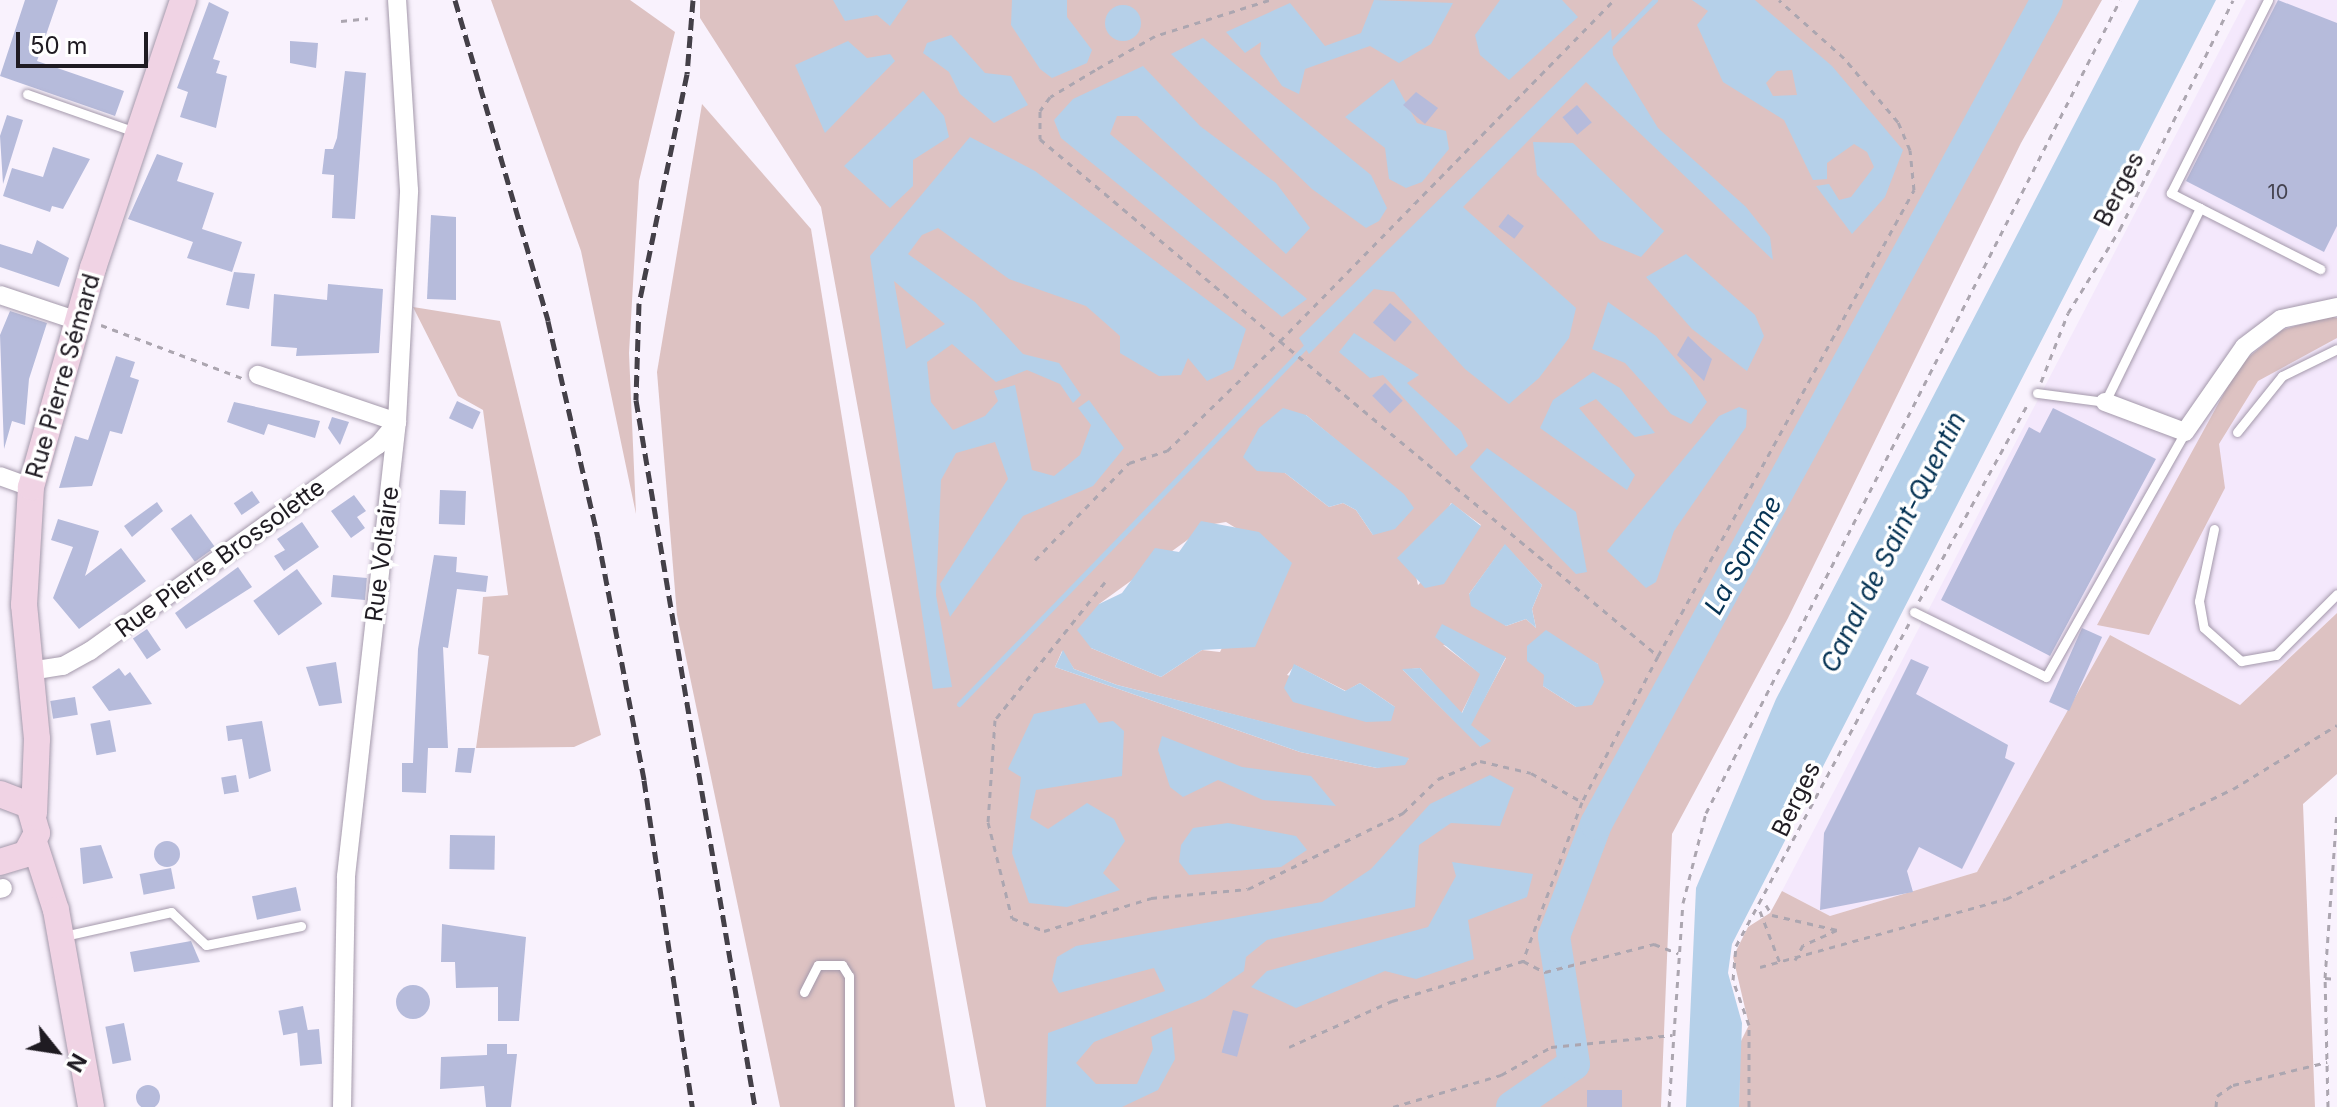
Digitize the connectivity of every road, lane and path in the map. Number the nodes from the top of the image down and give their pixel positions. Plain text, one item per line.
1 (183, 0) edge
2 (397, 0) edge
3 (1269, 0) edge
4 (1614, 0) edge
5 (1779, 0) edge
6 (2120, 0) edge
7 (2233, 0) edge
8 (2268, 0) edge
9 (368, 18) dead end
10 (341, 21) dead end
11 (27, 94) dead end
12 (138, 133) junction
13 (2200, 208) junction
14 (2320, 269) dead end
15 (0, 295) edge
16 (2337, 307) edge
17 (78, 321) junction
18 (1280, 341) junction
19 (2337, 349) edge
20 (258, 375) joint
21 (2037, 393) junction
22 (2105, 402) junction
23 (397, 422) junction
24 (2185, 432) junction
25 (2237, 432) dead end
26 (0, 476) edge
27 (31, 487) junction
28 (2214, 529) dead end
29 (1035, 560) dead end
30 (1105, 582) dead end
31 (2337, 594) edge
32 (1914, 612) junction
33 (1658, 656) junction
34 (30, 671) junction
35 (2337, 725) edge
36 (37, 765) junction
37 (2, 794) edge
38 (1582, 802) junction
39 (2337, 812) edge
40 (34, 813) junction
41 (2334, 824) edge
42 (34, 842) junction
43 (6, 862) edge
44 (49, 886) junction
45 (1766, 901) junction
46 (1760, 911) junction
47 (301, 926) dead end
48 (61, 937) junction
49 (1678, 953) junction
50 (1795, 960) junction
51 (1523, 961) junction
52 (1780, 963) junction
53 (1760, 967) dead end
54 (2325, 978) junction
55 (2337, 979) edge
56 (804, 992) dead end
57 (1672, 1035) junction
58 (1289, 1047) dead end
59 (2327, 1062) junction
60 (91, 1107) edge
61 (342, 1107) edge
62 (849, 1107) edge
63 (1393, 1107) edge
64 (1669, 1107) edge
65 (1749, 1107) edge
66 (2216, 1107) edge
67 (2328, 1107) edge

1 - 12 main road, Rue Pierre Sémard
2 - 23 street, Rue Voltaire
3 - 18 path
4 - 18 path
5 - 33 path
6 - 49 path
7 - 21 path, Berges
8 - 13 lane
9 - 10 path
11 - 12 lane
12 - 17 main road, Rue Pierre Sémard
13 - 14 lane
13 - 22 lane
15 - 17 street
16 - 24 street
17 - 20 path
17 - 27 main road, Rue Pierre Sémard
18 - 29 path
18 - 33 path
19 - 25 lane
20 - 23 street
21 - 22 lane
21 - 32 path, Berges
22 - 24 street
23 - 34 street, Rue Pierre Brossolette
23 - 61 street, Rue Voltaire
24 - 32 lane
26 - 27 street
27 - 34 main road, Rue Pierre Sémard
28 - 31 lane
30 - 38 path
32 - 45 path, Berges
33 - 38 path
34 - 36 main road, Rue Pierre Sémard
35 - 50 path
36 - 37 main road
36 - 40 main road, Rue Pierre Sémard
37 - 40 main road
38 - 51 path
39 - 41 path
40 - 42 main road, Rue Pierre Sémard
41 - 54 path
42 - 43 main road
42 - 44 main road
43 - 44 main road
44 - 48 main road
45 - 46 path, Berges
45 - 50 path
46 - 52 path
46 - 65 path, Berges
47 - 48 lane
48 - 60 main road
49 - 51 path
49 - 57 path
50 - 52 path
51 - 58 path
52 - 53 path
54 - 55 path
54 - 59 path
56 - 62 lane
57 - 63 path
57 - 64 path
59 - 66 path
59 - 67 path

